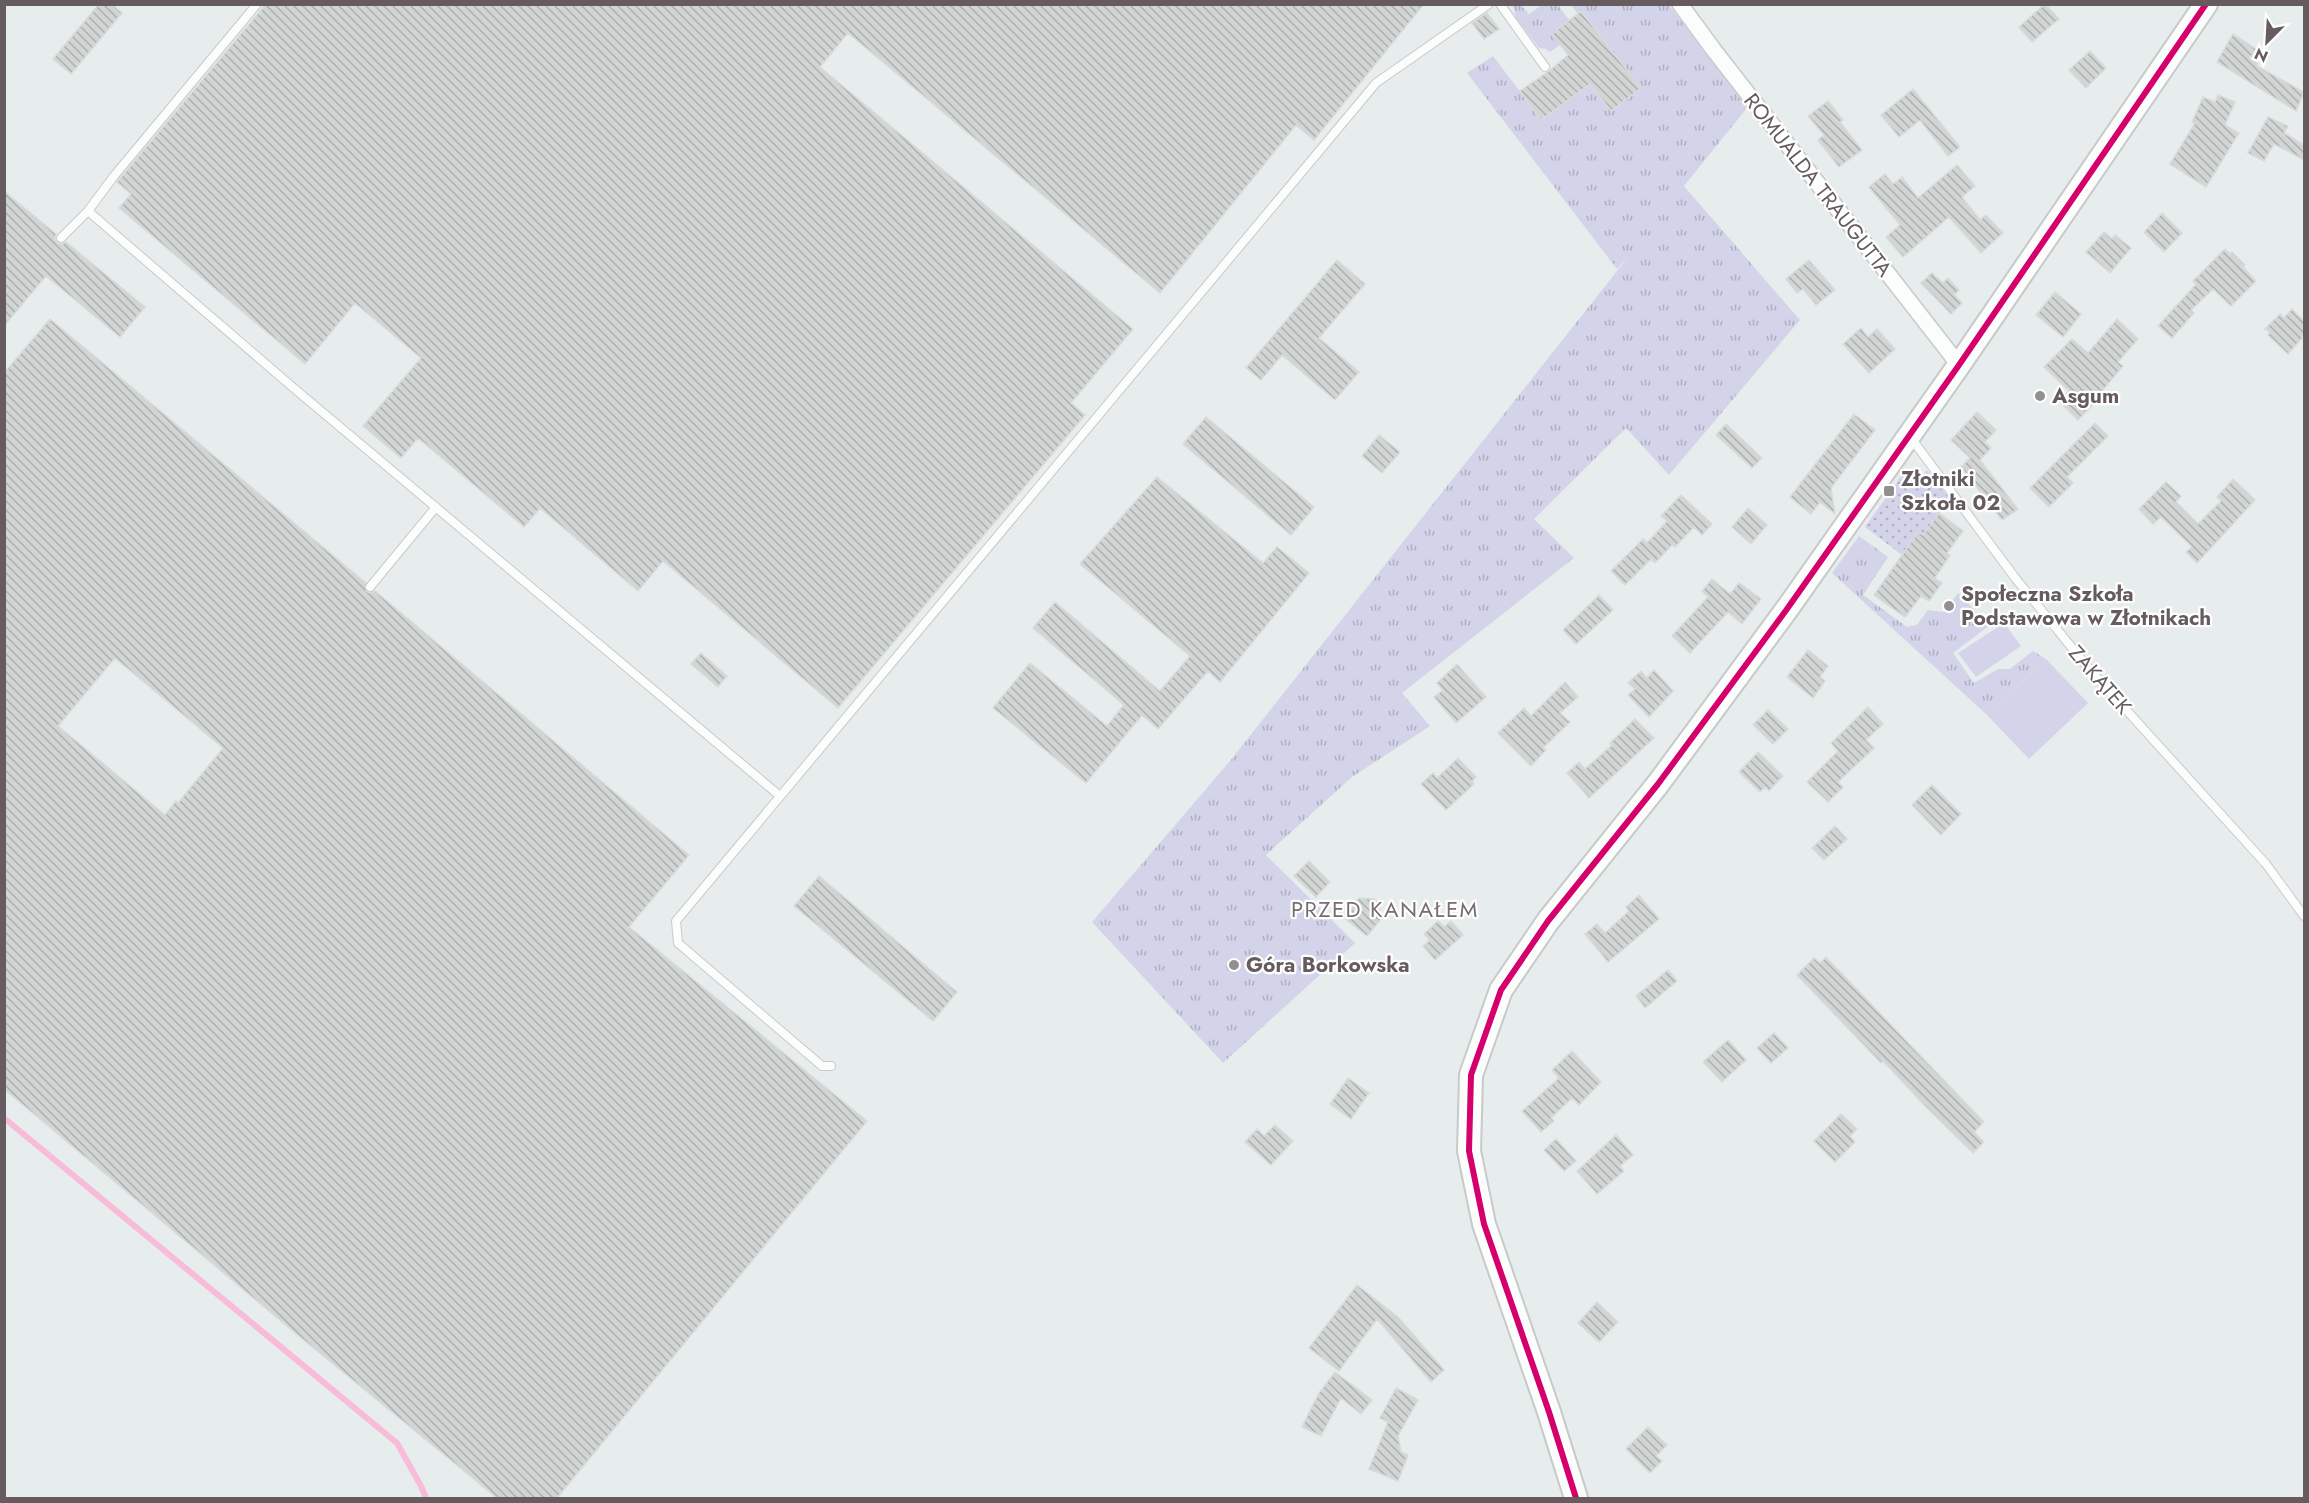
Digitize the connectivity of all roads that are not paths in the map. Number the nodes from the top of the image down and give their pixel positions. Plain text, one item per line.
1 (257, 4) edge
2 (1489, 4) edge
3 (1500, 4) edge
4 (1680, 4) edge
5 (2206, 4) edge
6 (1545, 67) dead end
7 (88, 211) junction
8 (61, 238) dead end
9 (1959, 364) junction
10 (1908, 434) junction
11 (436, 507) junction
12 (370, 587) dead end
13 (780, 796) junction
14 (2304, 916) edge
15 (831, 1066) dead end
16 (1576, 1498) edge

1 - 7 lane
2 - 13 lane
3 - 6 lane
4 - 9 street, ROMUALDA TRAUGUTTA
5 - 9 street
7 - 8 lane
7 - 11 lane
9 - 10 street
10 - 14 lane, ZAKĄTEK
10 - 16 street
11 - 12 lane
11 - 13 lane
13 - 15 lane

